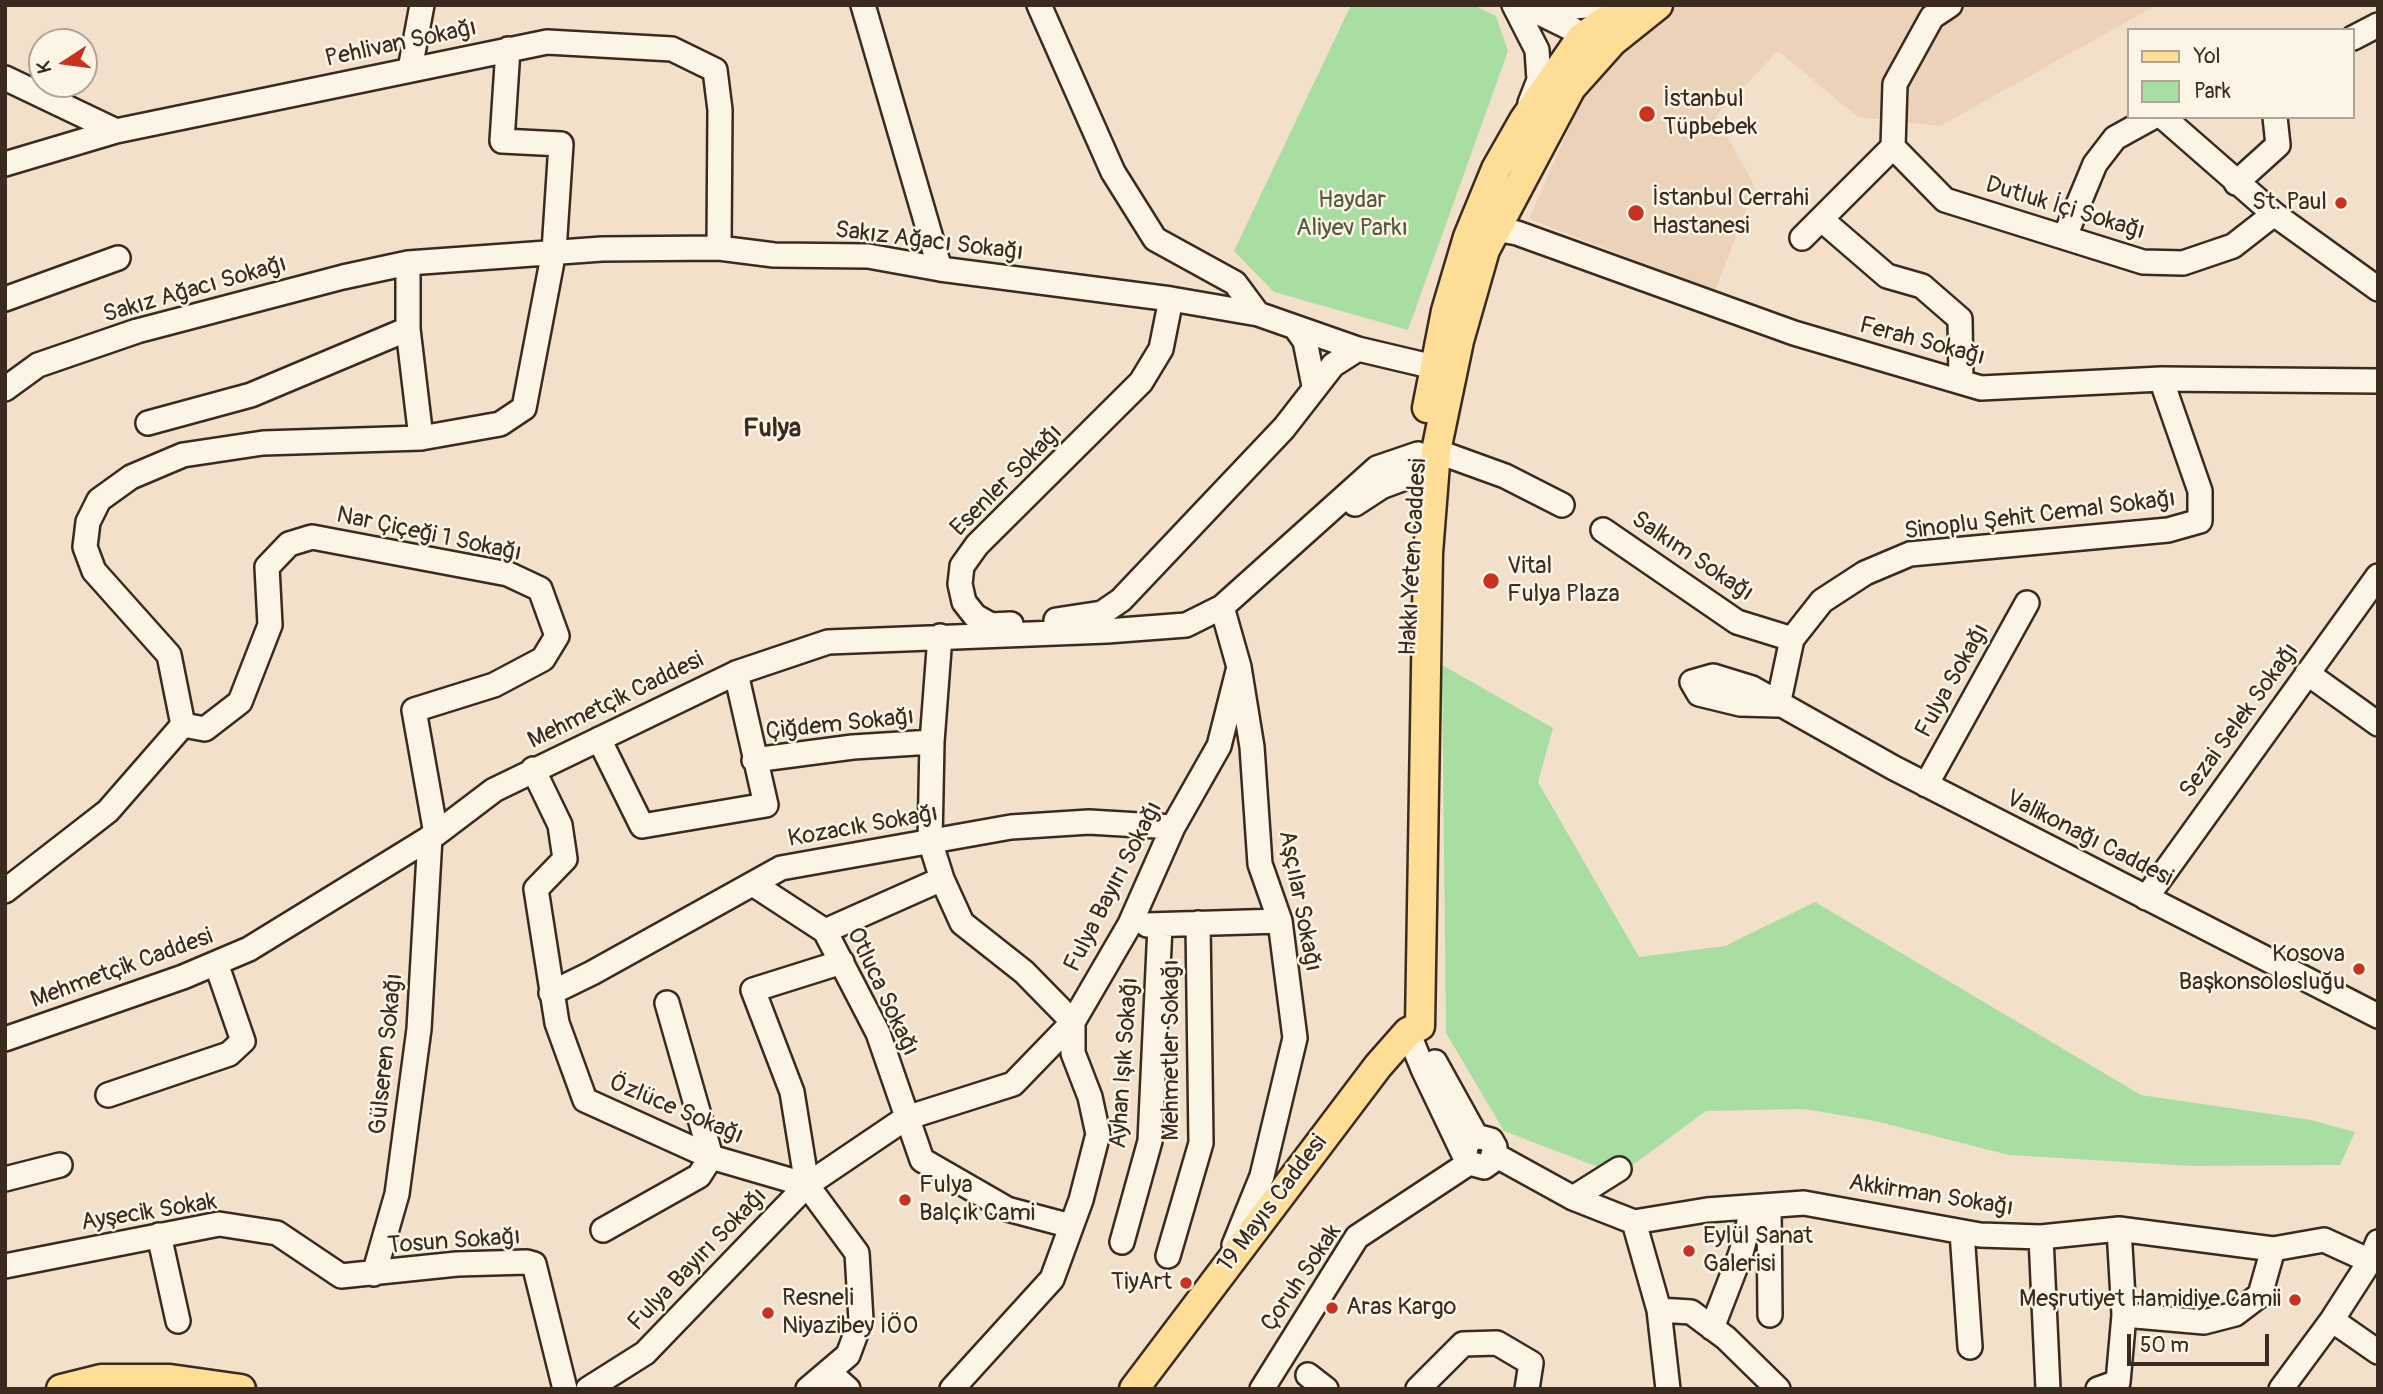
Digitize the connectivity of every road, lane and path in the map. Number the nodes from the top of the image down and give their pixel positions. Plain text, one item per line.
1 (422, 5) edge
2 (863, 5) edge
3 (1039, 5) edge
4 (1514, 5) edge
5 (1523, 5) edge
6 (1545, 5) edge
7 (1598, 5) edge
8 (1628, 5) edge
9 (1658, 5) edge
10 (1950, 5) edge
11 (2378, 25) edge
12 (2355, 37) edge
13 (1581, 38) junction
14 (1613, 41) junction
15 (508, 49) junction
16 (410, 69) junction
17 (7, 79) edge
18 (2148, 119) edge
19 (2165, 119) edge
20 (2275, 119) edge
21 (1524, 120) junction
22 (116, 131) junction
23 (1893, 147) junction
24 (5, 164) edge
25 (2236, 183) junction
26 (2274, 214) junction
27 (1821, 219) junction
28 (1484, 227) junction
29 (2065, 236) junction
30 (1802, 238) dead end
31 (719, 248) junction
32 (554, 251) junction
33 (118, 258) dead end
34 (408, 262) junction
35 (940, 270) junction
36 (2378, 289) edge
37 (5, 299) edge
38 (1171, 299) junction
39 (1258, 314) junction
40 (1295, 327) junction
41 (408, 330) junction
42 (1358, 349) junction
43 (1434, 367) junction
44 (2161, 379) junction
45 (1961, 382) junction
46 (2378, 382) edge
47 (1314, 386) junction
48 (5, 389) edge
49 (148, 423) dead end
50 (421, 438) junction
51 (1423, 460) junction
52 (1562, 505) dead end
53 (1603, 530) dead end
54 (2378, 576) edge
55 (2027, 603) dead end
56 (1222, 607) junction
57 (1104, 622) junction
58 (940, 636) junction
59 (1793, 639) junction
60 (1239, 667) junction
61 (736, 673) junction
62 (2307, 673) junction
63 (1778, 705) joint
64 (2378, 724) edge
65 (183, 725) junction
66 (599, 739) junction
67 (932, 742) junction
68 (754, 760) junction
69 (533, 769) junction
70 (1926, 785) junction
71 (1172, 827) junction
72 (433, 835) junction
73 (930, 841) junction
74 (30, 873) junction
75 (5, 876) edge
76 (942, 879) junction
77 (753, 884) junction
78 (5, 891) edge
79 (2146, 898) junction
80 (1280, 921) junction
81 (1198, 923) junction
82 (1130, 924) junction
83 (1160, 926) junction
84 (825, 931) junction
85 (842, 962) junction
86 (216, 963) junction
87 (551, 993) junction
88 (667, 1003) dead end
89 (2378, 1016) edge
90 (1073, 1022) junction
91 (1414, 1029) junction
92 (5, 1039) edge
93 (108, 1095) dead end
94 (906, 1118) junction
95 (1476, 1136) junction
96 (1495, 1155) junction
97 (711, 1157) junction
98 (1467, 1160) junction
99 (60, 1166) dead end
100 (1619, 1168) dead end
101 (5, 1180) edge
102 (807, 1185) junction
103 (1573, 1198) junction
104 (1761, 1206) junction
105 (1634, 1222) junction
106 (1071, 1227) junction
107 (2119, 1229) junction
108 (603, 1230) dead end
109 (1962, 1232) junction
110 (159, 1235) junction
111 (2041, 1237) junction
112 (1122, 1242) dead end
113 (2273, 1249) junction
114 (2374, 1251) edge
115 (1168, 1256) dead end
116 (5, 1266) edge
117 (373, 1274) junction
118 (1216, 1278) junction
119 (1659, 1310) junction
120 (1770, 1315) dead end
121 (2124, 1315) junction
122 (2332, 1320) junction
123 (178, 1321) dead end
124 (1712, 1328) junction
125 (1970, 1347) dead end
126 (2378, 1352) edge
127 (829, 1372) junction
128 (61, 1389) edge
129 (240, 1389) edge
130 (565, 1389) edge
131 (588, 1389) edge
132 (808, 1389) edge
133 (848, 1389) edge
134 (952, 1389) edge
135 (1134, 1389) edge
136 (1262, 1389) edge
137 (1418, 1389) edge
138 (1527, 1389) edge
139 (1668, 1389) edge
140 (1778, 1389) edge
141 (2048, 1389) edge
142 (2098, 1389) edge
143 (2281, 1389) edge

1 - 16 street
2 - 35 street
3 - 39 street
4 - 21 street
5 - 13 street
6 - 7 street
8 - 13 main road, Hakkı Yeten Caddesi
9 - 14 main road, Hakkı Yeten Caddesi
10 - 23 street
11 - 12 street
13 - 14 main road
13 - 21 main road, Hakkı Yeten Caddesi
14 - 28 main road, Hakkı Yeten Caddesi
15 - 16 street, Pehlivan Sokağı
15 - 31 street, Pehlivan Sokağı
15 - 32 street
16 - 22 street, Pehlivan Sokağı
17 - 22 street
18 - 29 street
19 - 25 street
20 - 25 street
21 - 28 main road, Hakkı Yeten Caddesi
22 - 24 street, Pehlivan Sokağı
23 - 27 street
23 - 29 street, Dutluk İçi Sokağı
25 - 26 street
26 - 29 street, Dutluk İçi Sokağı
26 - 36 street
27 - 30 street
27 - 45 street
28 - 43 main road, Hakkı Yeten Caddesi
28 - 45 street, Ferah Sokağı
28 - 51 main road, Hakkı Yeten Caddesi
31 - 32 street, Sakız Ağacı Sokağı
31 - 35 street, Sakız Ağacı Sokağı
32 - 34 street, Sakız Ağacı Sokağı
32 - 50 street
33 - 37 street
34 - 41 street
34 - 48 street, Sakız Ağacı Sokağı
35 - 38 street, Sakız Ağacı Sokağı
38 - 39 street, Sakız Ağacı Sokağı
38 - 57 street, Esenler Sokağı
39 - 40 street, Sakız Ağacı Sokağı
40 - 42 street, Sakız Ağacı Sokağı
40 - 47 street
41 - 49 street
41 - 50 street
42 - 43 street, Sakız Ağacı Sokağı
42 - 47 street, Esenler Sokağı
43 - 51 main road, Hakkı Yeten Caddesi
44 - 45 street, Ferah Sokağı
44 - 46 street, Ferah Sokağı
44 - 59 street, Sinoplu Şehit Cemal Sokağı
47 - 57 street, Esenler Sokağı
50 - 65 street
51 - 52 street
51 - 56 street, Mehmetçik Caddesi
51 - 91 main road, Hakkı Yeten Caddesi
53 - 59 street, Salkım Sokağı
54 - 62 street, Sezai Selek Sokağı
55 - 70 street, Fulya Sokağı
56 - 57 street, Mehmetçik Caddesi
56 - 60 street, Aşçılar Sokağı
57 - 58 street, Mehmetçik Caddesi
58 - 61 street, Mehmetçik Caddesi
58 - 67 street
59 - 63 street, Sinoplu Şehit Cemal Sokağı
60 - 71 street, Fulya Bayırı Sokağı
60 - 80 street, Aşçılar Sokağı
61 - 66 street, Mehmetçik Caddesi
61 - 68 street
62 - 64 street
62 - 79 street, Sezai Selek Sokağı
63 - 70 street, Valikonağı Caddesi
65 - 72 street, Nar Çiçeği 1 Sokağı
65 - 74 street
66 - 68 street
66 - 69 street, Mehmetçik Caddesi
67 - 68 street, Çiğdem Sokağı
67 - 73 street
69 - 72 street, Mehmetçik Caddesi
69 - 87 street, Özlüce Sokağı
70 - 79 street, Valikonağı Caddesi
71 - 73 street, Kozacık Sokağı
71 - 82 street, Fulya Bayırı Sokağı
72 - 86 street, Mehmetçik Caddesi
72 - 117 street, Gülseren Sokağı
73 - 76 street
73 - 77 street, Kozacık Sokağı
74 - 75 street
74 - 78 street
76 - 84 street
76 - 90 street
77 - 84 street, Otluca Sokağı
77 - 87 street, Kozacık Sokağı
79 - 89 street, Valikonağı Caddesi
80 - 81 street
80 - 118 street, Aşçılar Sokağı
81 - 83 street
81 - 115 street, Mehmetler Sokağı
82 - 83 street
82 - 90 street, Fulya Bayırı Sokağı
83 - 112 street, Ayhan Işık Sokağı
84 - 85 street, Otluca Sokağı
85 - 94 street, Otluca Sokağı
85 - 102 street
86 - 92 street, Mehmetçik Caddesi
86 - 93 street
87 - 97 street, Özlüce Sokağı
88 - 97 street
90 - 94 street, Fulya Bayırı Sokağı
90 - 106 street
91 - 95 street, Hakkı Yeten Caddesi
91 - 98 street, Hakkı Yeten Caddesi
91 - 118 main road, 19 Mayıs Caddesi
94 - 102 street, Fulya Bayırı Sokağı
94 - 106 street
95 - 96 street, Hakkı Yeten Caddesi
95 - 98 street
96 - 98 street
96 - 103 street
97 - 102 street, Özlüce Sokağı
97 - 108 street
98 - 136 street, Çoruh Sokak
99 - 101 street
100 - 103 street
102 - 127 street
102 - 131 street, Fulya Bayırı Sokağı
103 - 105 street
104 - 105 street, Akkirman Sokağı
104 - 109 street, Akkirman Sokağı
104 - 120 street
104 - 124 street
105 - 119 street
106 - 134 street
107 - 111 street, Akkirman Sokağı
107 - 113 street, Akkirman Sokağı
107 - 121 street
109 - 111 street, Akkirman Sokağı
109 - 125 street
110 - 116 street, Ayşecik Sokak
110 - 117 street, Ayşecik Sokak
110 - 123 street
111 - 141 street
113 - 114 street, Akkirman Sokağı
113 - 121 street
114 - 122 street
117 - 130 street, Tosun Sokağı
118 - 135 main road, 19 Mayıs Caddesi
119 - 124 street
119 - 139 street
121 - 142 street
122 - 126 street
122 - 143 street
124 - 140 street
127 - 132 street
127 - 133 street
128 - 129 main road
137 - 138 street

